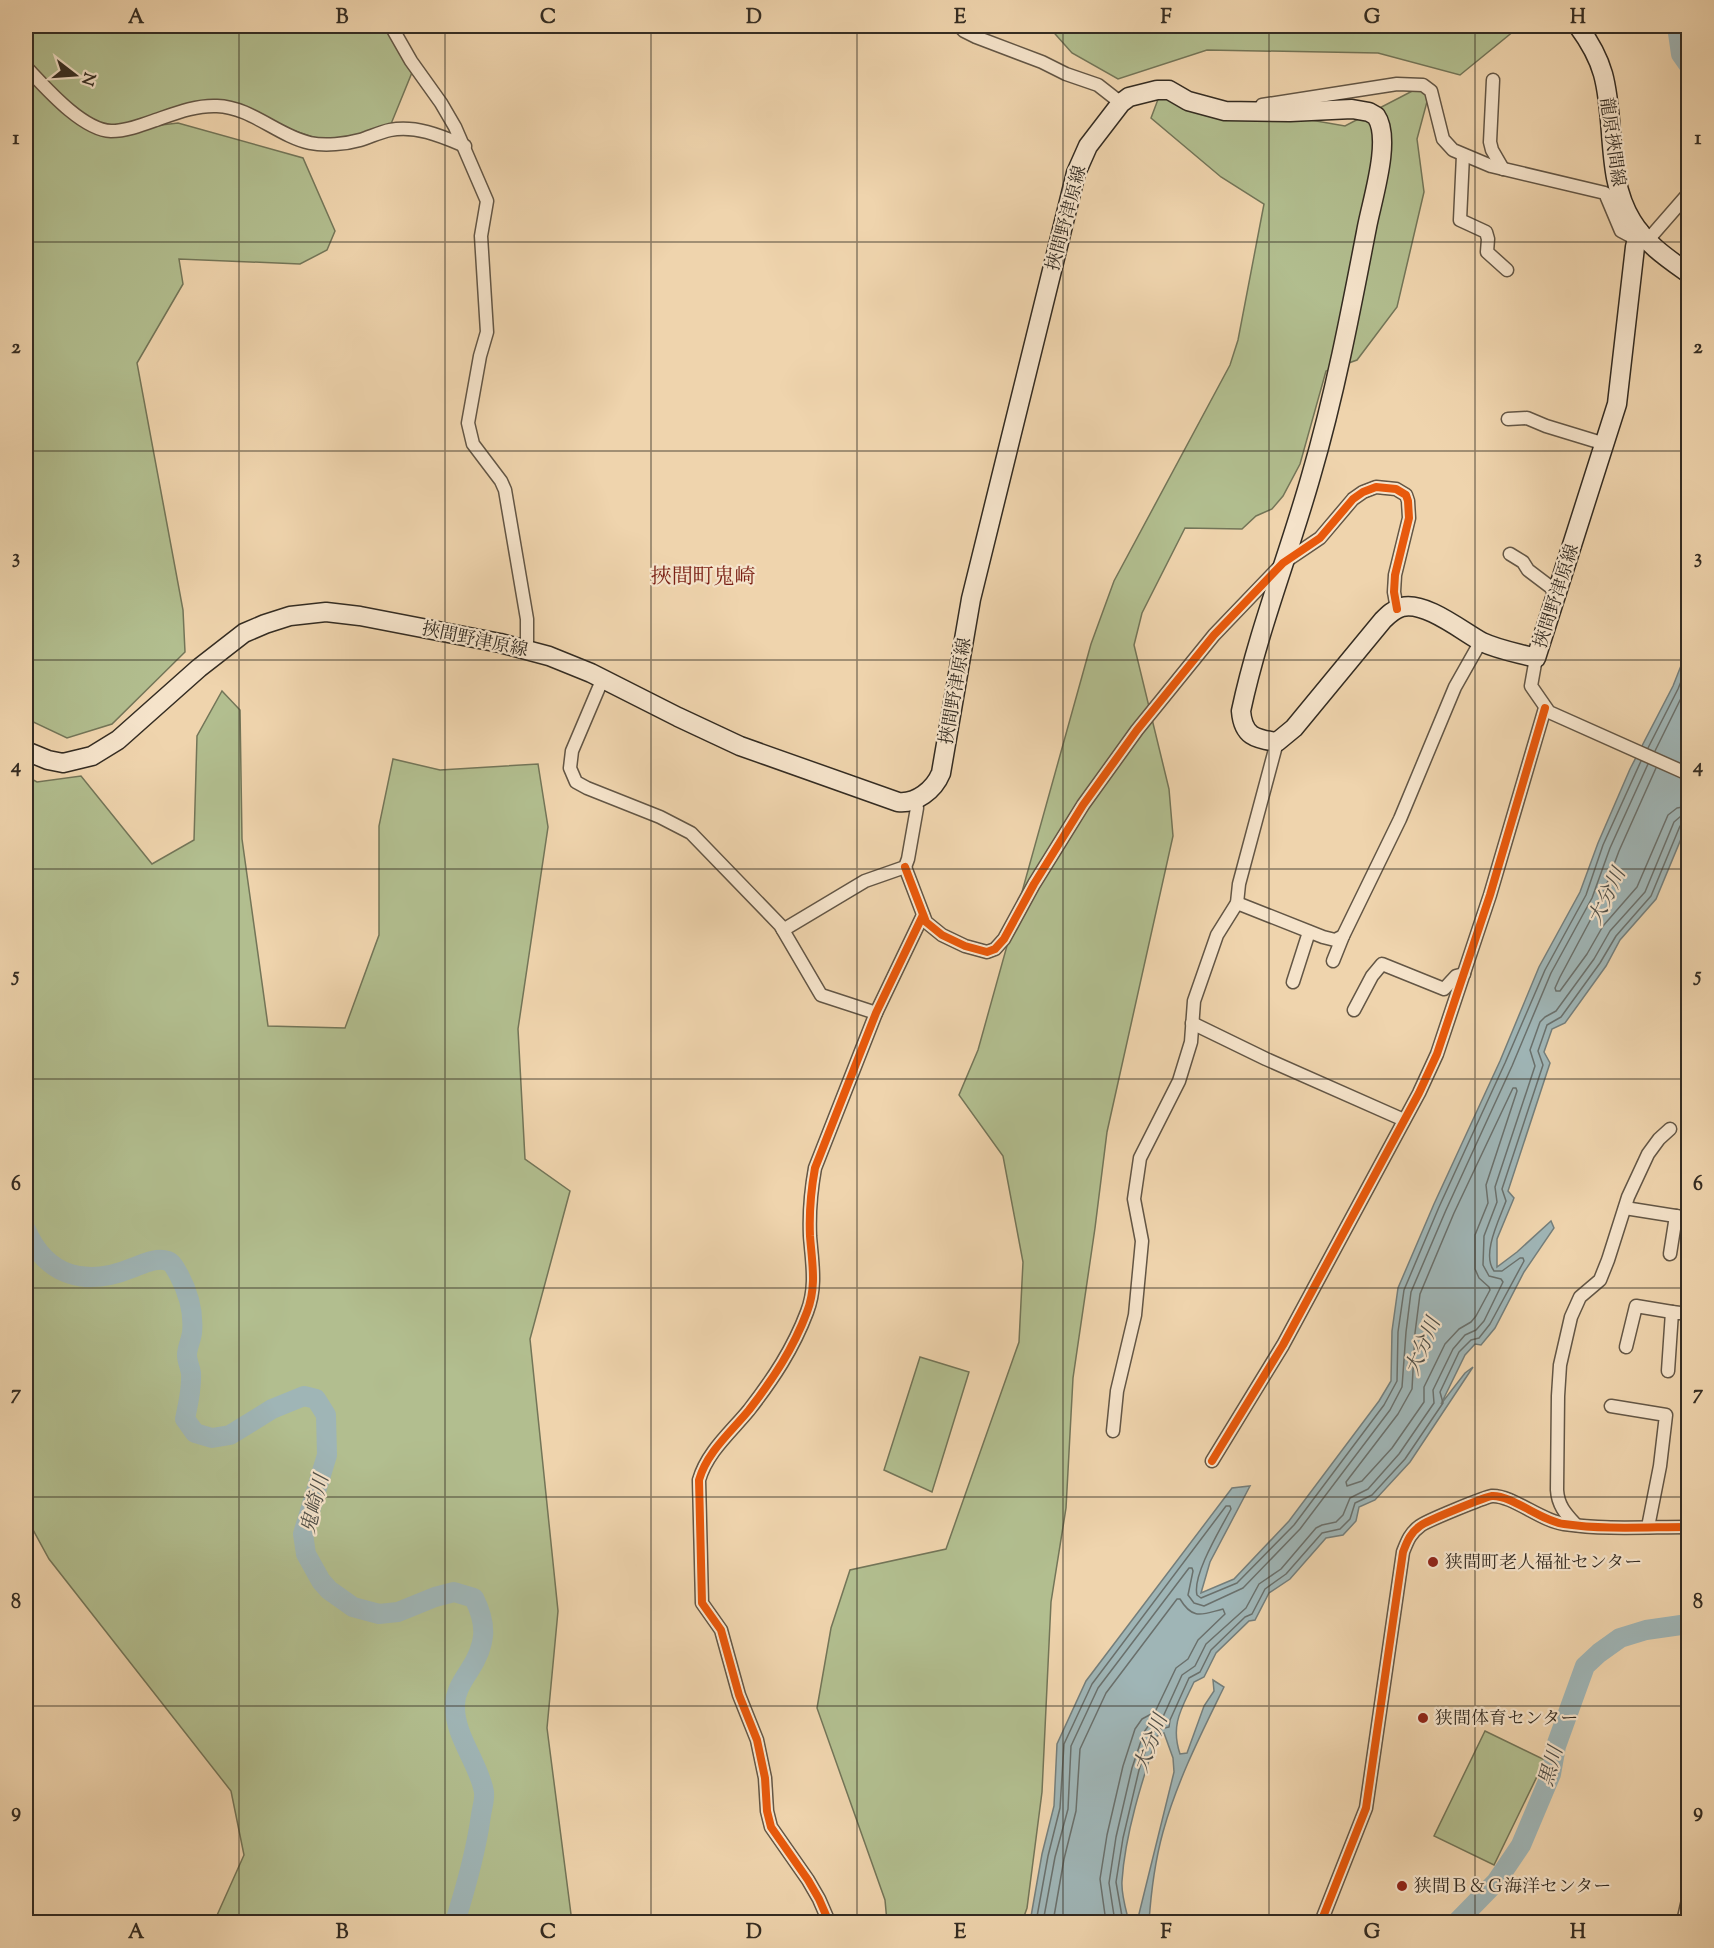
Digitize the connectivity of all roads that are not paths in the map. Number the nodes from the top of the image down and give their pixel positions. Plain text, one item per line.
1 (391, 26) edge
2 (959, 26) edge
3 (1578, 26) edge
4 (26, 67) edge
5 (1493, 80) dead end
6 (1121, 103) junction
7 (1233, 112) junction
8 (465, 146) junction
9 (1463, 155) junction
10 (1503, 169) junction
11 (1689, 194) edge
12 (1641, 237) junction
13 (1507, 270) dead end
14 (1689, 273) edge
15 (1508, 419) dead end
16 (1605, 444) junction
17 (1510, 554) dead end
18 (1283, 564) junction
19 (1557, 592) junction
20 (1397, 609) junction
21 (1481, 641) junction
22 (527, 650) junction
23 (1536, 658) junction
24 (603, 678) junction
25 (1545, 708) junction
26 (1277, 742) junction
27 (26, 751) edge
28 (1689, 774) edge
29 (914, 800) junction
30 (905, 867) junction
31 (1237, 903) junction
32 (923, 915) junction
33 (783, 930) junction
34 (1309, 932) junction
35 (1343, 936) junction
36 (1333, 961) dead end
37 (1464, 974) junction
38 (1293, 982) dead end
39 (1354, 1010) dead end
40 (876, 1013) junction
41 (1192, 1023) junction
42 (1404, 1120) junction
43 (1670, 1129) dead end
44 (1625, 1208) junction
45 (1676, 1216) junction
46 (1689, 1218) edge
47 (1671, 1254) dead end
48 (1672, 1312) junction
49 (1689, 1314) edge
50 (1626, 1347) dead end
51 (1668, 1371) dead end
52 (1611, 1406) dead end
53 (1113, 1431) dead end
54 (1212, 1461) dead end
55 (1576, 1525) junction
56 (1648, 1527) junction
57 (1689, 1527) edge
58 (1689, 1900) edge
59 (829, 1923) edge
60 (1321, 1923) edge
61 (1683, 1923) edge

1 - 8 street
2 - 6 street
3 - 12 main road, 龍原挾間線
4 - 8 street
5 - 10 street
6 - 7 main road
6 - 29 main road, 挾間野津原線
7 - 9 street
7 - 18 main road
8 - 22 street
9 - 10 street
9 - 13 street
10 - 12 street
11 - 12 street
12 - 14 main road, 龍原挾間線
12 - 16 main road, 挾間野津原線
15 - 16 street
16 - 19 main road, 挾間野津原線
17 - 19 street
18 - 20 street
18 - 26 main road
18 - 32 street
19 - 23 main road, 挾間野津原線
20 - 21 main road, 挾間野津原線
20 - 26 main road
21 - 23 main road, 挾間野津原線
21 - 35 street
22 - 24 main road, 挾間野津原線
22 - 27 main road, 挾間野津原線
23 - 25 street
24 - 29 main road, 挾間野津原線
24 - 33 street
25 - 28 street
25 - 37 street
26 - 31 street
29 - 30 street
30 - 32 street
30 - 33 street
31 - 34 street
31 - 41 street
32 - 40 street
33 - 40 street
34 - 35 street
34 - 38 street
35 - 36 street
37 - 39 street
37 - 42 street
40 - 59 street
41 - 42 street
41 - 53 street
42 - 54 street
43 - 44 street
44 - 45 street
44 - 55 street
45 - 46 street
45 - 47 street
48 - 49 street
48 - 50 street
48 - 51 street
52 - 56 street
55 - 56 street
55 - 60 street
56 - 57 street
58 - 61 street

